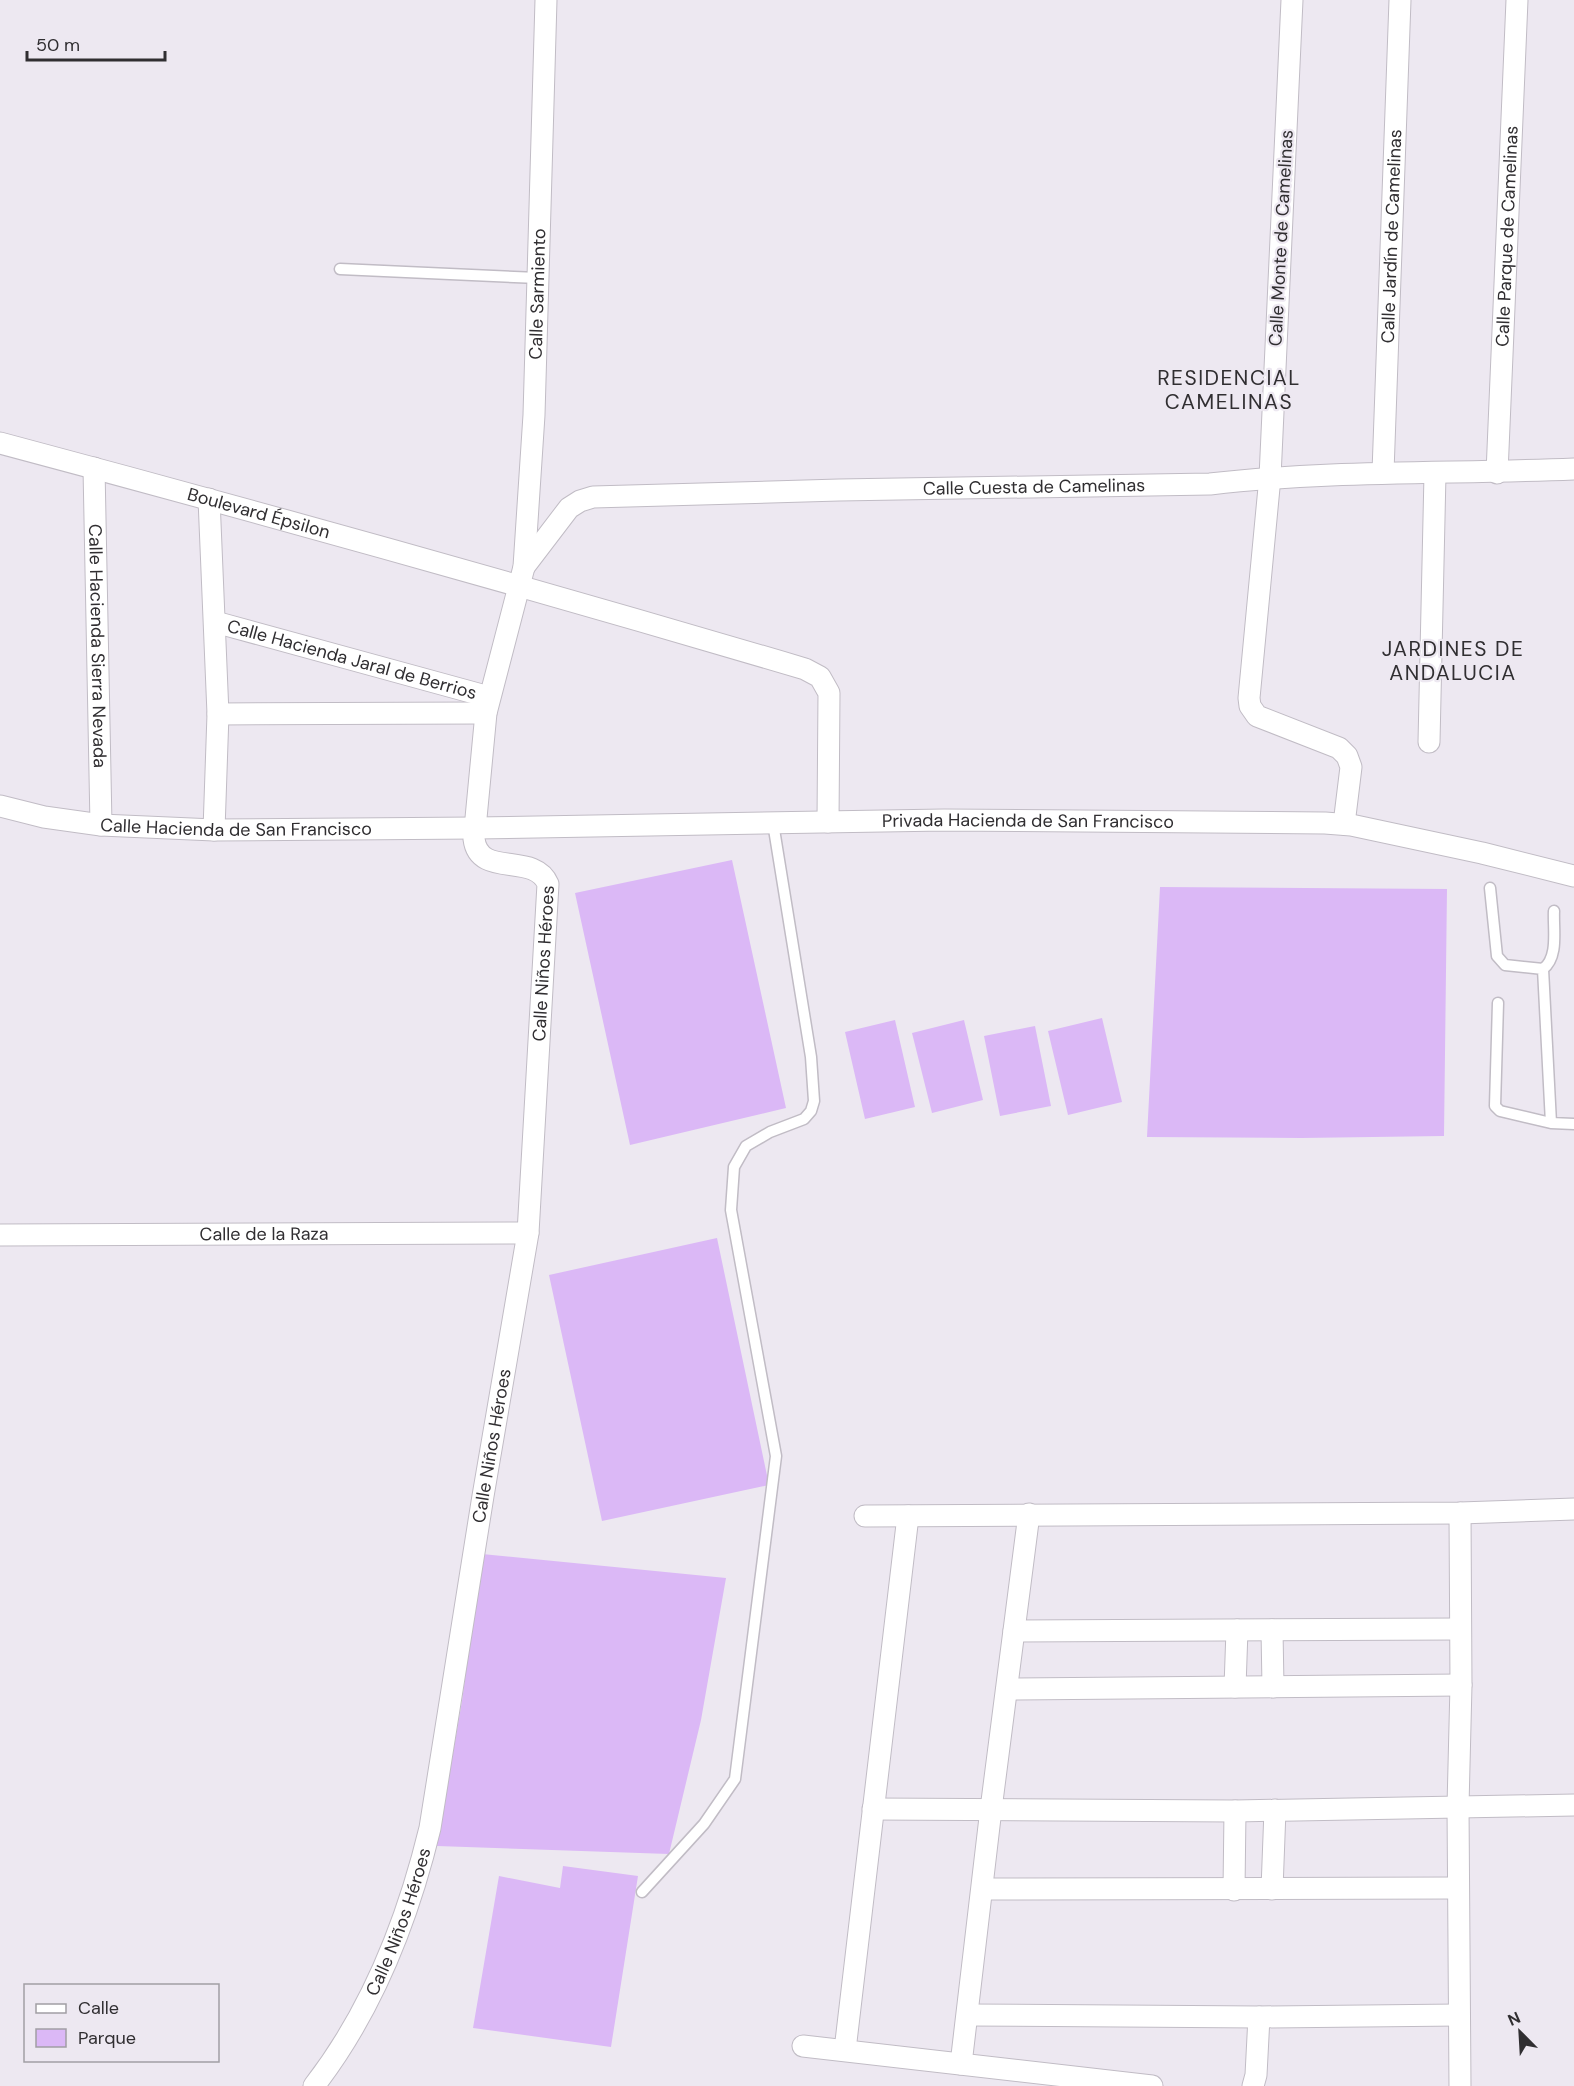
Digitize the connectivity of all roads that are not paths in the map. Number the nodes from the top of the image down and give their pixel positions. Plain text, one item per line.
1 (546, 0) edge
2 (1292, 0) edge
3 (1400, 0) edge
4 (1517, 0) edge
5 (340, 268) dead end
6 (538, 278) junction
7 (0, 443) edge
8 (94, 468) junction
9 (1574, 470) edge
10 (1383, 472) junction
11 (1497, 472) junction
12 (1435, 474) junction
13 (1270, 477) junction
14 (209, 499) junction
15 (521, 576) junction
16 (215, 622) junction
17 (488, 705) junction
18 (218, 714) junction
19 (1429, 742) dead end
20 (0, 806) edge
21 (828, 822) junction
22 (773, 823) junction
23 (1344, 824) junction
24 (101, 825) junction
25 (476, 828) junction
26 (214, 830) junction
27 (1574, 876) edge
28 (1490, 888) dead end
29 (1554, 911) dead end
30 (1543, 969) junction
31 (1498, 1003) dead end
32 (1551, 1123) junction
33 (1574, 1124) edge
34 (528, 1233) junction
35 (0, 1235) edge
36 (1574, 1509) edge
37 (1460, 1513) junction
38 (1029, 1514) junction
39 (866, 1516) dead end
40 (908, 1516) junction
41 (1460, 1629) junction
42 (1237, 1630) junction
43 (1272, 1630) junction
44 (1014, 1631) junction
45 (1461, 1685) junction
46 (1235, 1687) junction
47 (1273, 1687) junction
48 (1007, 1689) junction
49 (1574, 1805) edge
50 (1458, 1806) junction
51 (873, 1809) junction
52 (991, 1809) junction
53 (1275, 1810) junction
54 (1235, 1811) junction
55 (1458, 1888) junction
56 (983, 1889) junction
57 (1272, 1889) junction
58 (1234, 1890) junction
59 (642, 1892) dead end
60 (968, 2015) junction
61 (1459, 2015) junction
62 (1259, 2017) junction
63 (803, 2046) dead end
64 (845, 2050) junction
65 (961, 2064) junction
66 (1257, 2082) edge
67 (314, 2086) edge
68 (1152, 2086) edge
69 (1460, 2086) edge

1 - 6 street, Calle Sarmiento
2 - 13 street, Calle Monte de Camelinas
3 - 10 street, Calle Jardín de Camelinas
4 - 11 street, Calle Parque de Camelinas
5 - 6 lane
6 - 15 street, Calle Sarmiento
7 - 8 street, Boulevard Épsilon
8 - 14 street, Boulevard Épsilon
8 - 24 street, Calle Hacienda Sierra Nevada
9 - 11 street, Calle Cuesta de Camelinas
10 - 12 street, Calle Cuesta de Camelinas
10 - 13 street, Calle Cuesta de Camelinas
11 - 12 street, Calle Cuesta de Camelinas
12 - 19 street
13 - 15 street, Calle Cuesta de Camelinas
13 - 23 street, Calle Monte de Camelinas
14 - 15 street, Boulevard Épsilon
14 - 16 street
15 - 17 street, Calle Niños Héroes
15 - 21 street, Boulevard Épsilon
16 - 17 street, Calle Hacienda Jaral de Berrios
16 - 18 street
17 - 18 street, Calle Hacienda Jaral de Berrios
17 - 25 street, Calle Niños Héroes
18 - 26 street
20 - 24 street, Calle Hacienda de San Francisco
21 - 22 street, Privada Hacienda de San Francisco
21 - 23 street, Privada Hacienda de San Francisco
22 - 25 street, Privada Hacienda de San Francisco
22 - 59 lane
23 - 27 street, Privada Hacienda de San Francisco
24 - 26 street, Calle Hacienda de San Francisco
25 - 26 street, Calle Hacienda de San Francisco
25 - 34 street, Calle Niños Héroes
28 - 30 lane
29 - 30 lane
30 - 32 lane
31 - 32 lane
32 - 33 lane
34 - 35 street, Calle de la Raza
34 - 67 street, Calle Niños Héroes
36 - 37 street
37 - 38 street
37 - 41 street
38 - 40 street
38 - 44 street
39 - 40 street
40 - 51 street
41 - 43 street
41 - 45 street
42 - 43 street
42 - 44 street
42 - 46 street
43 - 47 street
44 - 48 street
45 - 47 street
45 - 50 street
46 - 47 street
46 - 48 street
48 - 52 street
49 - 50 street
50 - 53 street
50 - 55 street
51 - 52 street
51 - 64 street
52 - 54 street
52 - 56 street
53 - 54 street
53 - 57 street
54 - 58 street
55 - 57 street
55 - 61 street
56 - 58 street
56 - 60 street
57 - 58 street
60 - 62 street
60 - 65 street
61 - 62 street
61 - 69 street
62 - 66 street
63 - 64 street
64 - 65 street
65 - 68 street

